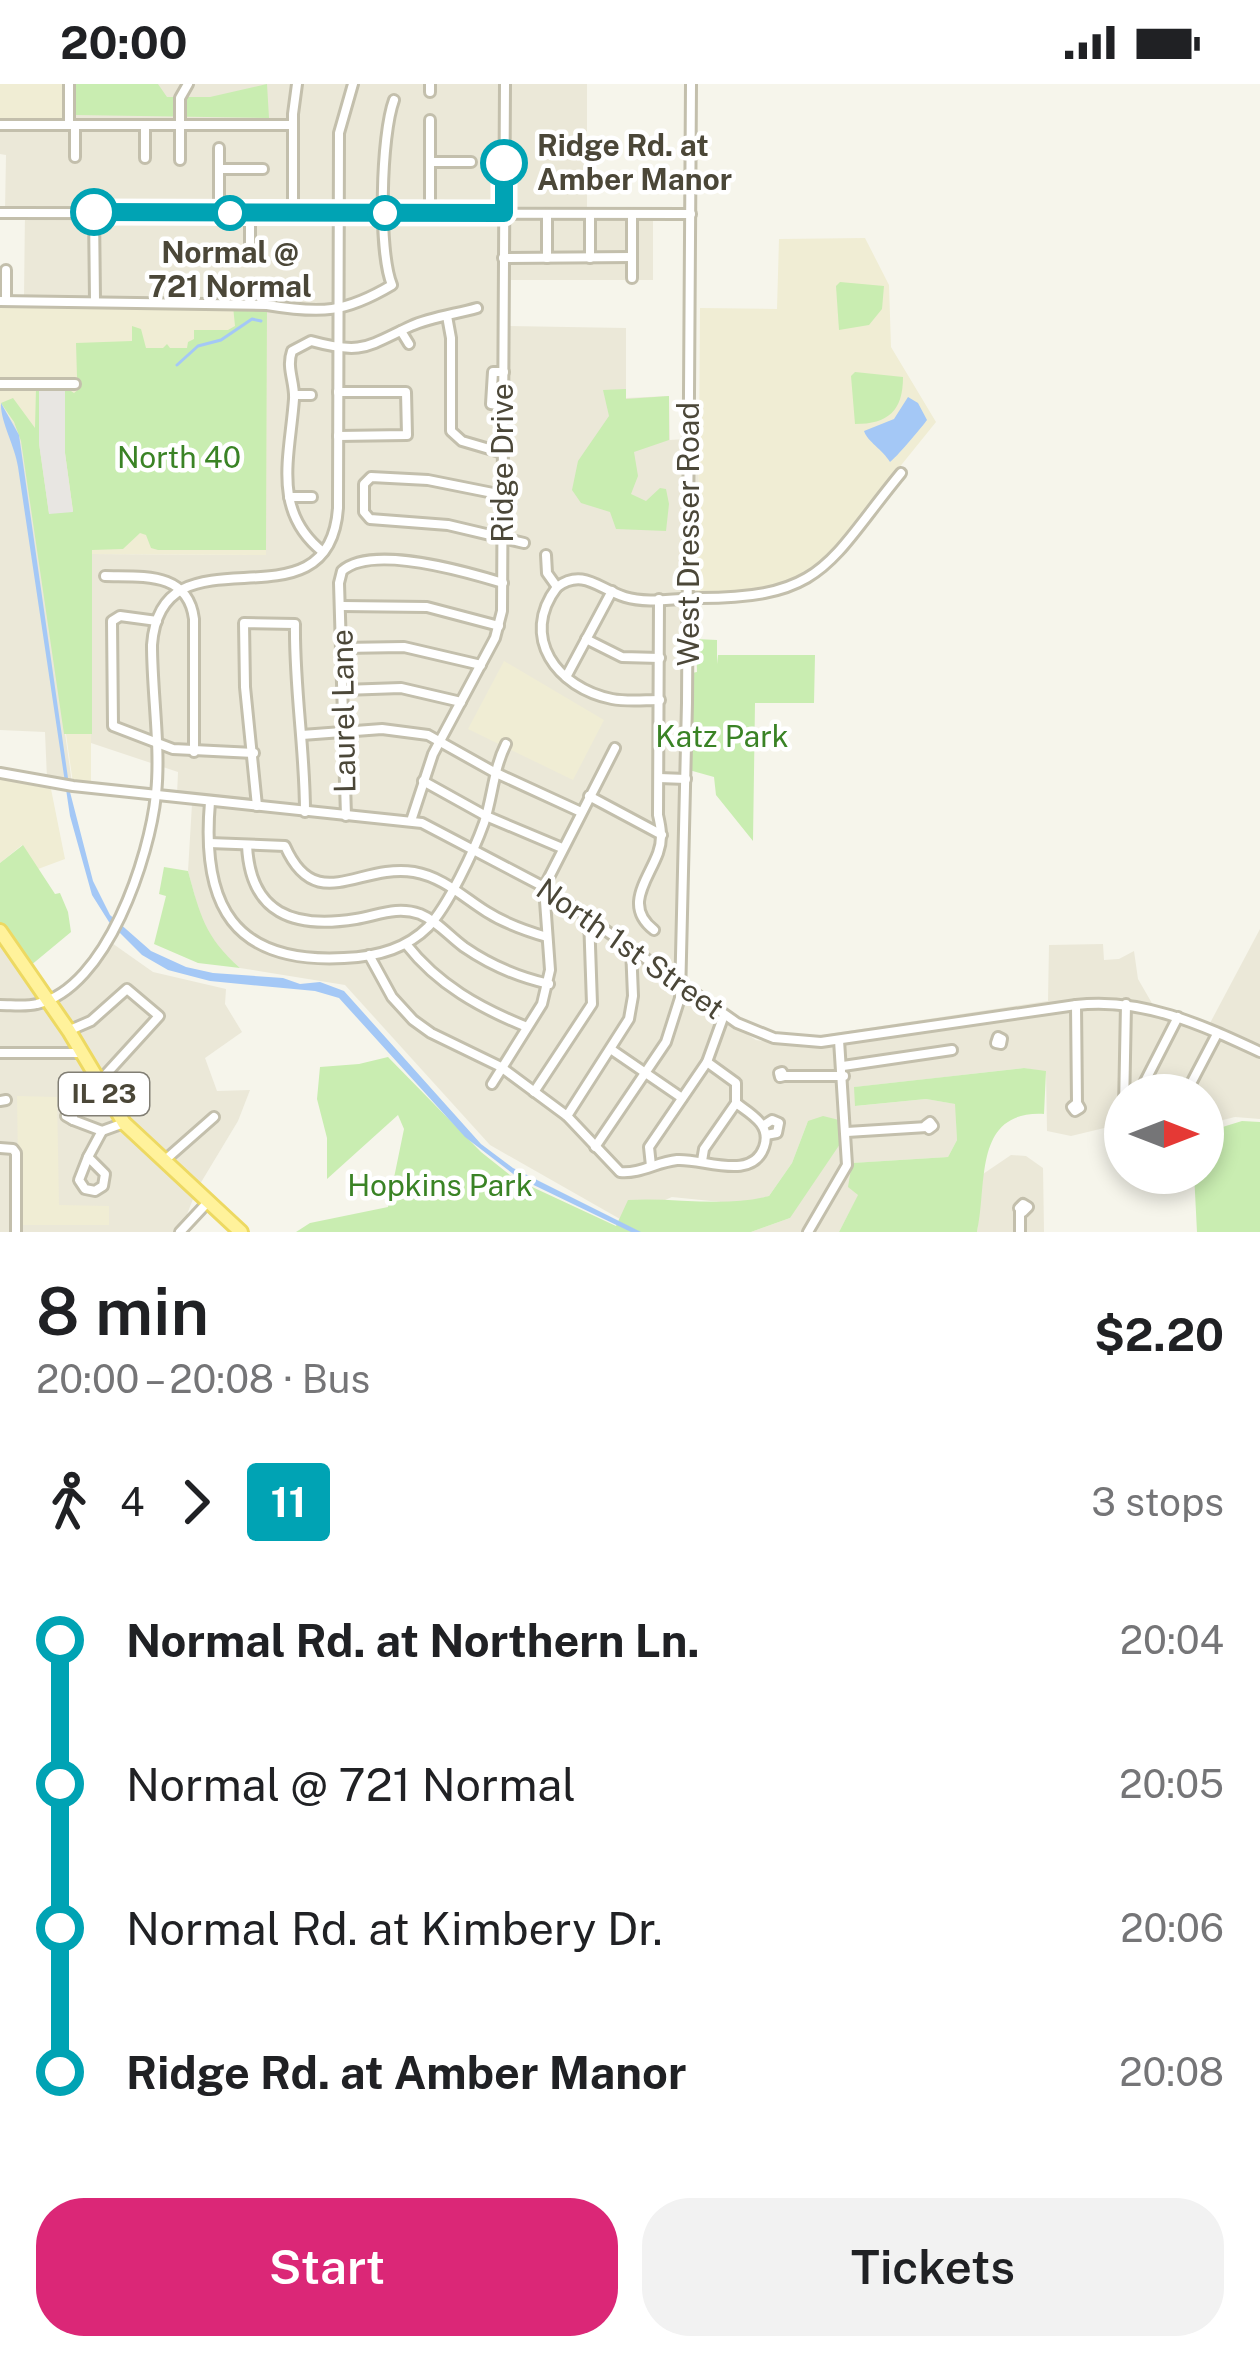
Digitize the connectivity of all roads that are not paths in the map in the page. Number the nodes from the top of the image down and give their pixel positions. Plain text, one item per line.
1 (69, 84) edge
2 (188, 84) edge
3 (298, 84) edge
4 (353, 84) edge
5 (505, 84) edge
6 (691, 84) edge
7 (394, 100) dead end
8 (430, 120) dead end
9 (0, 124) edge
10 (72, 124) junction
11 (180, 124) junction
12 (146, 125) junction
13 (293, 125) junction
14 (219, 148) dead end
15 (75, 157) dead end
16 (146, 158) dead end
17 (180, 160) dead end
18 (471, 162) dead end
19 (430, 163) junction
20 (219, 169) junction
21 (263, 169) dead end
22 (94, 212) junction
23 (0, 213) edge
24 (219, 213) junction
25 (250, 213) junction
26 (293, 213) junction
27 (385, 213) junction
28 (430, 213) junction
29 (504, 213) junction
30 (339, 214) junction
31 (547, 214) junction
32 (590, 214) junction
33 (632, 214) junction
34 (691, 214) junction
35 (188, 257) dead end
36 (632, 257) junction
37 (503, 258) junction
38 (547, 258) junction
39 (590, 258) junction
40 (6, 270) dead end
41 (632, 278) dead end
42 (94, 300) junction
43 (3, 301) edge
44 (477, 308) dead end
45 (339, 310) junction
46 (447, 316) junction
47 (401, 332) junction
48 (409, 344) dead end
49 (338, 348) junction
50 (0, 384) edge
51 (75, 384) dead end
52 (338, 392) junction
53 (295, 395) junction
54 (311, 395) dead end
55 (338, 436) junction
56 (503, 453) junction
57 (898, 476) dead end
58 (503, 495) junction
59 (289, 497) junction
60 (312, 497) dead end
61 (503, 538) junction
62 (524, 543) dead end
63 (323, 553) junction
64 (546, 555) dead end
65 (105, 577) dead end
66 (502, 584) junction
67 (556, 587) junction
68 (182, 589) junction
69 (612, 591) junction
70 (659, 598) junction
71 (688, 598) junction
72 (342, 606) junction
73 (157, 620) junction
74 (499, 626) junction
75 (586, 640) junction
76 (342, 648) junction
77 (660, 658) junction
78 (482, 664) junction
79 (566, 677) junction
80 (343, 690) junction
81 (660, 700) junction
82 (460, 702) junction
83 (345, 731) junction
84 (302, 735) junction
85 (441, 739) junction
86 (506, 744) dead end
87 (156, 745) junction
88 (615, 748) dead end
89 (194, 752) junction
90 (254, 753) junction
91 (494, 772) junction
92 (0, 773) edge
93 (659, 778) junction
94 (686, 779) junction
95 (423, 781) junction
96 (156, 795) junction
97 (590, 796) junction
98 (210, 802) junction
99 (257, 806) junction
100 (305, 812) junction
101 (582, 812) junction
102 (346, 816) junction
103 (486, 816) junction
104 (411, 821) junction
105 (662, 835) junction
106 (208, 843) junction
107 (247, 844) junction
108 (562, 848) junction
109 (472, 849) junction
110 (452, 887) junction
111 (544, 887) junction
112 (589, 917) junction
113 (434, 921) junction
114 (654, 930) dead end
115 (0, 931) edge
116 (547, 938) junction
117 (406, 944) junction
118 (631, 947) junction
119 (15, 952) junction
120 (369, 955) junction
121 (0, 962) edge
122 (548, 984) junction
123 (681, 984) junction
124 (48, 1000) junction
125 (1126, 1004) junction
126 (0, 1005) edge
127 (1076, 1005) junction
128 (724, 1015) junction
129 (995, 1016) junction
130 (1178, 1017) junction
131 (528, 1028) junction
132 (69, 1031) junction
133 (1217, 1034) junction
134 (999, 1037) dead end
135 (839, 1040) junction
136 (612, 1050) junction
137 (952, 1050) dead end
138 (1260, 1051) edge
139 (0, 1053) edge
140 (81, 1053) junction
141 (707, 1062) junction
142 (501, 1067) junction
143 (843, 1071) junction
144 (644, 1073) junction
145 (1124, 1074) edge
146 (1149, 1074) edge
147 (1196, 1074) edge
148 (784, 1076) dead end
149 (97, 1084) junction
150 (492, 1084) dead end
151 (534, 1092) junction
152 (682, 1098) junction
153 (736, 1103) junction
154 (1077, 1103) dead end
155 (567, 1116) junction
156 (214, 1117) dead end
157 (73, 1120) dead end
158 (124, 1123) junction
159 (927, 1127) dead end
160 (102, 1131) junction
161 (847, 1132) junction
162 (0, 1148) edge
163 (595, 1148) junction
164 (88, 1157) dead end
165 (702, 1161) junction
166 (163, 1162) junction
167 (651, 1166) junction
168 (0, 1202) edge
169 (16, 1202) junction
170 (207, 1203) junction
171 (1020, 1210) dead end
172 (16, 1232) edge
173 (180, 1232) edge
174 (241, 1232) edge
175 (808, 1232) edge
176 (1020, 1232) edge

1 - 10 street
2 - 11 street
3 - 13 street
4 - 30 street
5 - 29 street, Ridge Drive
6 - 34 street, West Dresser Road
7 - 27 street
8 - 19 street
9 - 10 street
10 - 12 street
10 - 15 street
11 - 12 street
11 - 13 street
11 - 17 street
12 - 16 street
13 - 26 street
14 - 20 street
18 - 19 street
19 - 28 street
20 - 21 street
20 - 24 street
22 - 23 street
22 - 24 street
22 - 42 street
24 - 25 street
25 - 26 street
25 - 35 street
26 - 30 street
27 - 28 street
27 - 30 street
27 - 45 street
28 - 29 street
29 - 31 street
29 - 37 street, Ridge Drive
30 - 45 street
31 - 32 street
31 - 38 street
32 - 33 street
32 - 39 street
33 - 34 street
33 - 36 street
34 - 71 street, West Dresser Road
36 - 39 street
36 - 41 street
37 - 38 street
37 - 56 street, Ridge Drive
38 - 39 street
40 - 43 street
42 - 43 street
42 - 45 street
44 - 46 street
45 - 49 street
46 - 47 street
46 - 56 street
47 - 48 street
47 - 49 street
49 - 52 street
49 - 53 street
50 - 51 street
52 - 55 street
52 - 55 street
53 - 54 street
53 - 59 street
55 - 63 street
56 - 58 street, Ridge Drive
57 - 71 street
58 - 61 street, Ridge Drive
58 - 61 street
59 - 60 street
59 - 63 street
61 - 62 street
61 - 66 street, Ridge Drive
63 - 68 street
64 - 67 street
65 - 68 street
66 - 72 street
66 - 74 street, Ridge Drive
67 - 69 street
67 - 79 street
68 - 73 street
68 - 89 street
69 - 70 street
69 - 75 street
70 - 71 street
70 - 77 street
71 - 94 street, West Dresser Road
72 - 74 street
72 - 76 street, Laurel Lane
73 - 87 street
73 - 87 street
74 - 78 street, Ridge Drive
75 - 77 street
75 - 79 street
76 - 78 street
76 - 80 street, Laurel Lane
77 - 81 street
78 - 82 street, Ridge Drive
79 - 81 street
80 - 82 street
80 - 83 street, Laurel Lane
81 - 93 street
82 - 85 street, Ridge Drive
83 - 84 street
83 - 85 street
83 - 102 street, Laurel Lane
84 - 90 street
84 - 100 street
85 - 91 street
85 - 95 street, Ridge Drive
86 - 91 street
87 - 89 street
87 - 96 street
88 - 97 street
89 - 90 street
90 - 99 street
91 - 101 street
91 - 103 street
92 - 96 street, North 1st Street
93 - 94 street
93 - 105 street
94 - 123 street, West Dresser Road
95 - 103 street
95 - 104 street, Ridge Drive
96 - 98 street, North 1st Street
96 - 124 street
97 - 101 street
97 - 105 street
98 - 99 street, North 1st Street
98 - 106 street
99 - 100 street, North 1st Street
100 - 102 street, North 1st Street
101 - 108 street
102 - 104 street, North 1st Street
103 - 108 street
103 - 109 street
104 - 109 street, North 1st Street
105 - 114 street
106 - 107 street
106 - 120 street
107 - 110 street
107 - 113 street
108 - 111 street
109 - 110 street
109 - 111 street, North 1st Street
110 - 113 street
110 - 116 street
111 - 112 street, North 1st Street
111 - 116 street
112 - 118 street, North 1st Street
112 - 151 street
113 - 117 street
113 - 122 street
115 - 119 main road, IL 23
116 - 122 street
117 - 120 street
117 - 131 street
118 - 123 street, North 1st Street
118 - 136 street
119 - 121 street
119 - 124 main road, IL 23
120 - 142 street
122 - 131 street
123 - 128 street, North 1st Street
123 - 144 street, West Dresser Road
124 - 126 street
124 - 132 main road, IL 23
125 - 127 street, North 1st Street
125 - 130 street, North 1st Street
125 - 145 street
127 - 129 street, North 1st Street
127 - 154 street
128 - 135 street, North 1st Street
128 - 141 street
129 - 134 street
129 - 135 street, North 1st Street
130 - 133 street, North 1st Street
130 - 146 street
131 - 142 street
132 - 140 main road, IL 23
132 - 149 street
133 - 138 street, North 1st Street
133 - 147 street
135 - 143 street
136 - 144 street
136 - 155 street
137 - 143 street
139 - 140 street
140 - 149 main road, IL 23
141 - 152 street
141 - 153 street, North 1st Street
142 - 150 street
142 - 151 street
143 - 148 street
143 - 161 street
144 - 152 street
144 - 163 street, West Dresser Road
149 - 158 main road, IL 23
151 - 155 street
152 - 167 street
153 - 165 street
153 - 165 street
155 - 163 street
156 - 166 street
157 - 160 street
158 - 160 street
158 - 166 main road, IL 23
159 - 161 street
160 - 164 street
161 - 175 street
162 - 169 street
163 - 167 street
165 - 167 street
166 - 170 main road, IL 23
168 - 169 street
169 - 172 street
170 - 173 street
170 - 174 main road, IL 23
171 - 176 street

